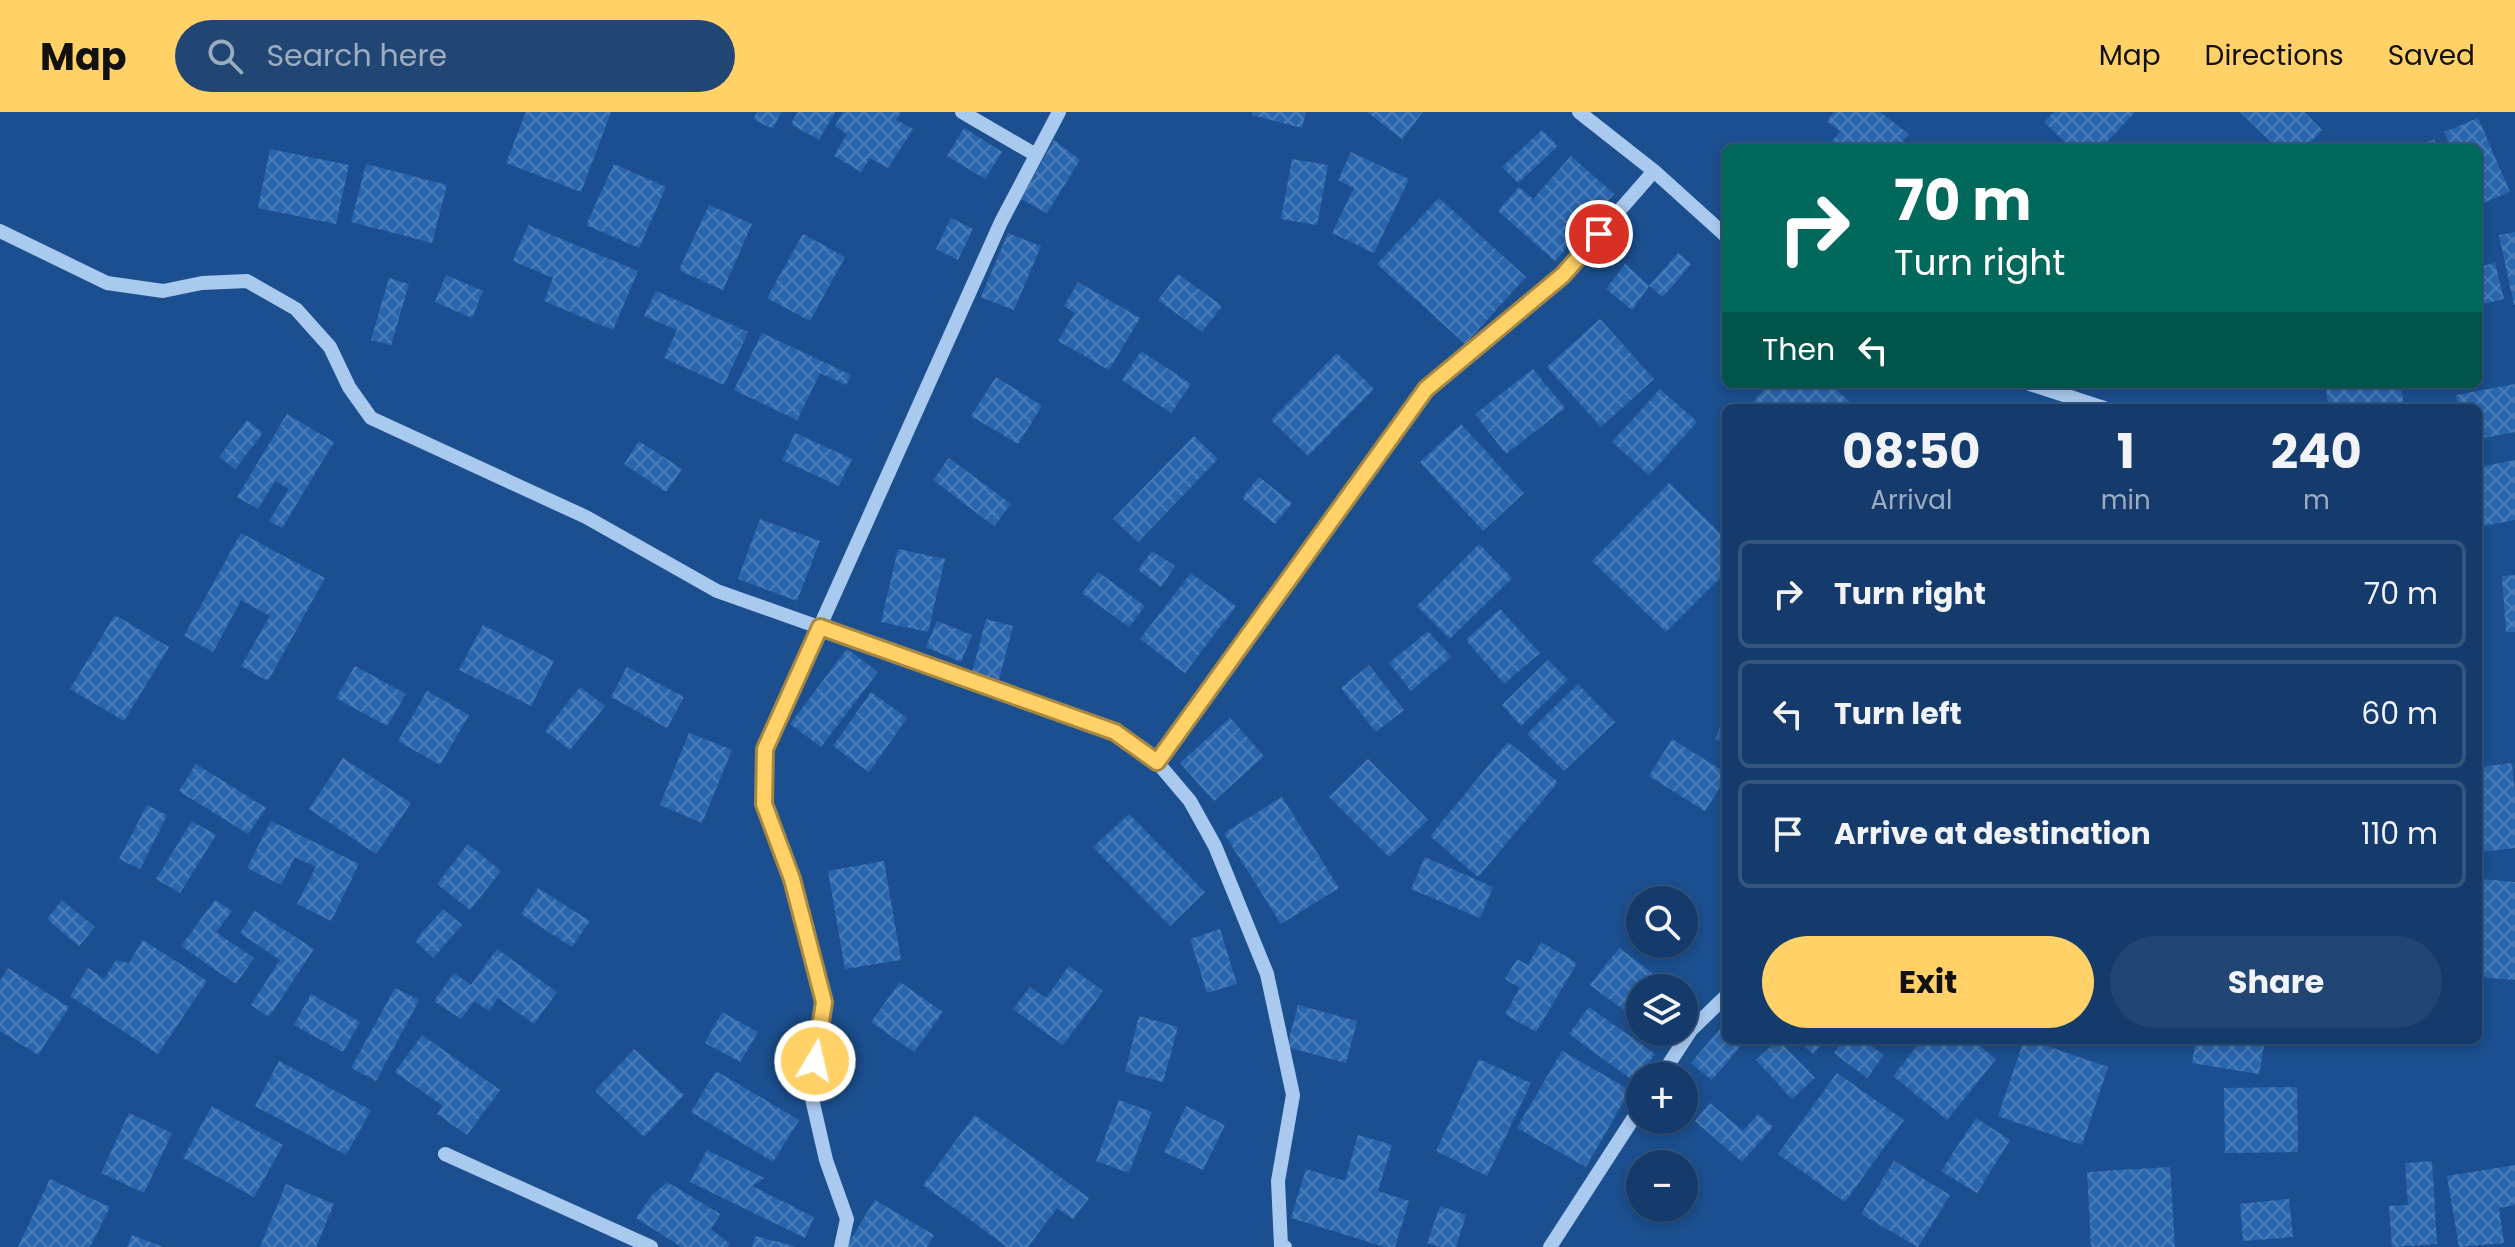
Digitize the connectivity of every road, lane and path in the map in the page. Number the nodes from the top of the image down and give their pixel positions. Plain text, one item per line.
1 (962, 112) edge
2 (1059, 112) edge
3 (1579, 112) edge
4 (1036, 155) junction
5 (1654, 171) junction
6 (0, 231) edge
7 (1722, 232) edge
8 (2042, 388) edge
9 (2092, 404) edge
10 (820, 627) junction
11 (1157, 762) junction
12 (1722, 1000) edge
13 (1670, 1062) edge
14 (1626, 1130) edge
15 (445, 1154) dead end
16 (651, 1247) edge
17 (841, 1247) edge
18 (1285, 1247) edge
19 (1550, 1247) edge

1 - 4 street
2 - 4 street
3 - 5 street
4 - 10 street
5 - 7 street
5 - 11 street
6 - 10 street
8 - 9 street
10 - 11 street
10 - 17 street
11 - 18 street
12 - 13 street
14 - 19 street
15 - 16 street

